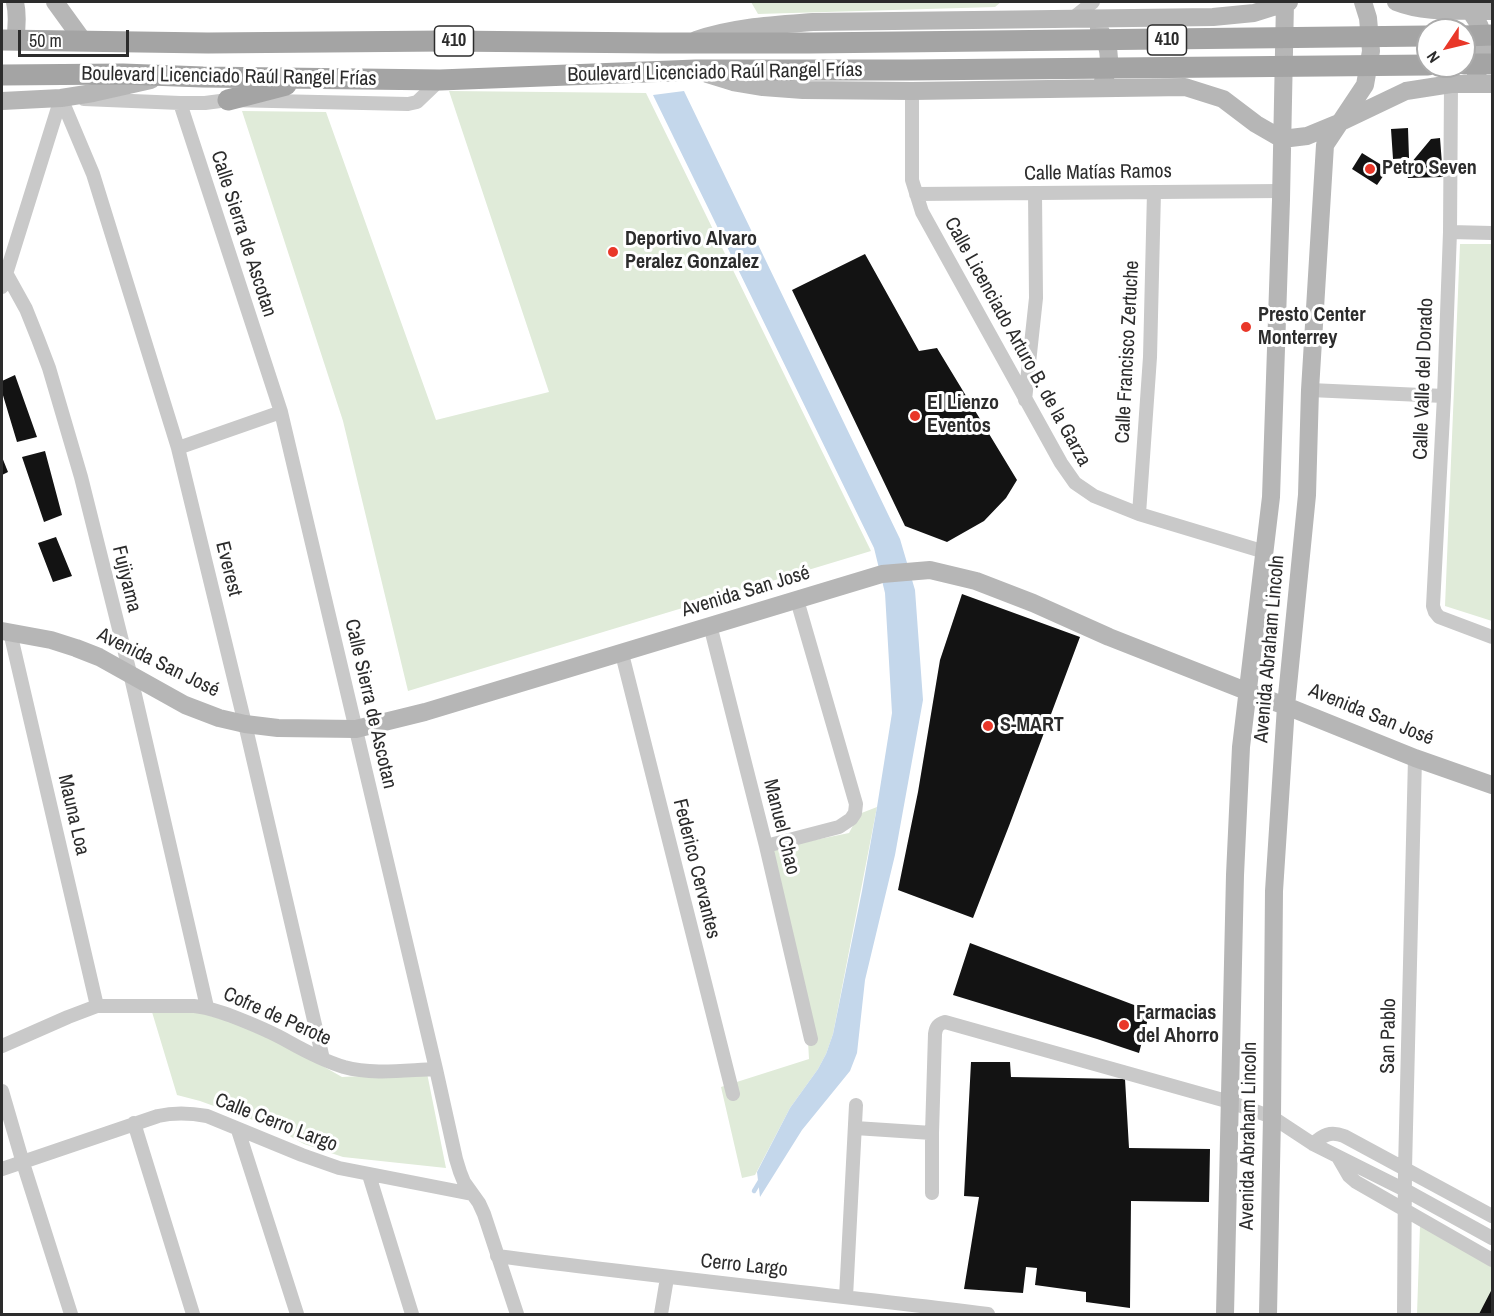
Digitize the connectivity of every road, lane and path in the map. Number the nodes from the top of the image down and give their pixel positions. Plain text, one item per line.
1 (15, 2) edge
2 (55, 2) edge
3 (1286, 2) edge
4 (1363, 2) edge
5 (1396, 2) edge
6 (1470, 10) junction
7 (1492, 10) edge
8 (1084, 13) edge
9 (1475, 18) edge
10 (1476, 20) edge
11 (1492, 34) edge
12 (1476, 35) edge
13 (1416, 36) edge
14 (8, 40) edge
15 (84, 42) junction
16 (688, 43) junction
17 (1492, 64) edge
18 (1416, 65) edge
19 (1476, 70) edge
20 (1476, 73) edge
21 (2, 75) edge
22 (174, 76) junction
23 (312, 78) junction
24 (1456, 78) edge
25 (1460, 78) edge
26 (1465, 78) edge
27 (440, 80) junction
28 (911, 81) junction
29 (1492, 84) edge
30 (1073, 89) junction
31 (1095, 89) junction
32 (61, 98) junction
33 (228, 100) junction
34 (2, 101) edge
35 (180, 103) junction
36 (1341, 122) junction
37 (1282, 139) junction
38 (1281, 191) junction
39 (1154, 192) junction
40 (1035, 193) junction
41 (916, 194) junction
42 (1450, 232) junction
43 (1492, 233) edge
44 (6, 273) junction
45 (2, 287) edge
46 (1310, 390) junction
47 (1444, 396) junction
48 (1025, 400) junction
49 (282, 411) junction
50 (178, 448) junction
51 (1139, 514) junction
52 (1265, 552) junction
53 (797, 600) junction
54 (710, 625) junction
55 (6, 632) edge
56 (1492, 637) edge
57 (622, 654) junction
58 (130, 673) junction
59 (1247, 692) junction
60 (1286, 706) junction
61 (245, 724) junction
62 (356, 729) junction
63 (1415, 758) junction
64 (1492, 785) edge
65 (766, 846) junction
66 (97, 1006) junction
67 (207, 1007) junction
68 (811, 1039) dead end
69 (2, 1046) edge
70 (323, 1059) junction
71 (436, 1069) junction
72 (2, 1091) edge
73 (733, 1094) dead end
74 (1230, 1102) junction
75 (856, 1105) dead end
76 (1272, 1117) junction
77 (134, 1123) junction
78 (855, 1128) junction
79 (238, 1130) junction
80 (932, 1133) junction
81 (1313, 1144) junction
82 (1338, 1157) junction
83 (22, 1163) junction
84 (2, 1169) edge
85 (1405, 1169) junction
86 (369, 1175) junction
87 (1405, 1190) junction
88 (932, 1193) dead end
89 (472, 1194) junction
90 (1405, 1211) junction
91 (1492, 1216) edge
92 (1492, 1238) edge
93 (497, 1256) junction
94 (1492, 1260) edge
95 (667, 1278) junction
96 (846, 1297) junction
97 (71, 1314) edge
98 (193, 1314) edge
99 (297, 1314) edge
100 (412, 1314) edge
101 (517, 1314) edge
102 (661, 1314) edge
103 (988, 1314) edge
104 (1225, 1314) edge
105 (1268, 1314) edge
106 (1404, 1314) edge

1 - 14 main road
2 - 15 main road
3 - 8 main road
3 - 37 main road
4 - 36 main road, Avenida Abraham Lincoln
5 - 6 main road
6 - 7 main road
6 - 9 main road
8 - 16 main road
8 - 30 main road
8 - 31 main road
10 - 20 main road
11 - 12 main road
11 - 17 main road
13 - 16 main road, Boulevard Licenciado Raúl Rangel Frías / 410
14 - 15 main road, Boulevard Licenciado Raúl Rangel Frías / 410
15 - 16 main road, Boulevard Licenciado Raúl Rangel Frías / 410
17 - 19 main road
18 - 28 main road, Boulevard Licenciado Raúl Rangel Frías / 410
21 - 22 main road, Boulevard Licenciado Raúl Rangel Frías / 410
22 - 23 main road, Boulevard Licenciado Raúl Rangel Frías / 410
22 - 32 main road, Boulevard Licenciado Raúl Rangel Frías
23 - 27 main road, Boulevard Licenciado Raúl Rangel Frías / 410
23 - 33 main road
24 - 36 main road
25 - 42 street, Calle Valle del Dorado
26 - 29 main road
27 - 28 main road, Boulevard Licenciado Raúl Rangel Frías / 410
27 - 33 street
28 - 30 main road
28 - 41 street, Calle Licenciado Arturo B. de la Garza
30 - 31 main road
31 - 37 main road
32 - 34 main road, Boulevard Licenciado Raúl Rangel Frías
32 - 35 street
32 - 44 street
32 - 50 street, Everest
33 - 35 street
35 - 49 street, Calle Sierra de Ascotan
36 - 37 main road
36 - 46 main road, Avenida Abraham Lincoln
37 - 38 main road
38 - 39 street, Calle Matías Ramos
38 - 52 main road
39 - 40 street, Calle Matías Ramos
39 - 51 street, Calle Francisco Zertuche
40 - 41 street, Calle Matías Ramos
40 - 48 street
41 - 48 street, Calle Licenciado Arturo B. de la Garza
42 - 43 street
42 - 47 street, Calle Valle del Dorado
44 - 45 street
44 - 58 street, Fujiyama
46 - 47 street
46 - 60 main road, Avenida Abraham Lincoln
47 - 56 street, Calle Valle del Dorado
48 - 51 street, Calle Licenciado Arturo B. de la Garza
49 - 50 street
49 - 62 street, Calle Sierra de Ascotan
50 - 61 street, Everest
51 - 52 street, Calle Licenciado Arturo B. de la Garza
52 - 59 main road
53 - 54 main road, Avenida San José
53 - 59 main road, Avenida San José
53 - 65 street
54 - 57 main road, Avenida San José
54 - 65 street, Manuel Chao
55 - 58 main road, Avenida San José
55 - 66 street, Mauna Loa
57 - 62 main road, Avenida San José
57 - 73 street, Federico Cervantes
58 - 61 main road, Avenida San José
58 - 67 street, Fujiyama
59 - 60 main road, Avenida San José
59 - 74 main road
60 - 63 main road, Avenida San José
60 - 76 main road, Avenida Abraham Lincoln
61 - 62 main road, Avenida San José
61 - 70 street, Everest
62 - 71 street, Calle Sierra de Ascotan
63 - 64 main road, Avenida San José
63 - 85 street, San Pablo
65 - 68 street, Manuel Chao
66 - 67 street, Cofre de Perote
66 - 69 street, Cofre de Perote
67 - 70 street, Cofre de Perote
70 - 71 street, Cofre de Perote
71 - 89 street, Calle Sierra de Ascotan
72 - 83 street
74 - 76 street
74 - 80 street
74 - 104 main road
75 - 78 street
76 - 81 street
76 - 105 main road, Avenida Abraham Lincoln
77 - 79 street, Calle Cerro Largo
77 - 83 street, Calle Cerro Largo
77 - 98 street
78 - 80 street
78 - 96 street
79 - 86 street, Calle Cerro Largo
79 - 99 street
80 - 88 street
81 - 82 street
81 - 85 street
82 - 87 street
82 - 90 street
83 - 84 street, Calle Cerro Largo
83 - 97 street
85 - 87 street, San Pablo
85 - 91 street
86 - 89 street, Calle Cerro Largo
86 - 100 street
87 - 90 street, San Pablo
87 - 92 street
89 - 93 street, Calle Sierra de Ascotan
90 - 94 street
90 - 106 street, San Pablo
93 - 95 street, Cerro Largo
93 - 101 street, Calle Sierra de Ascotan
95 - 96 street, Cerro Largo
95 - 102 street
96 - 103 street, Cerro Largo

